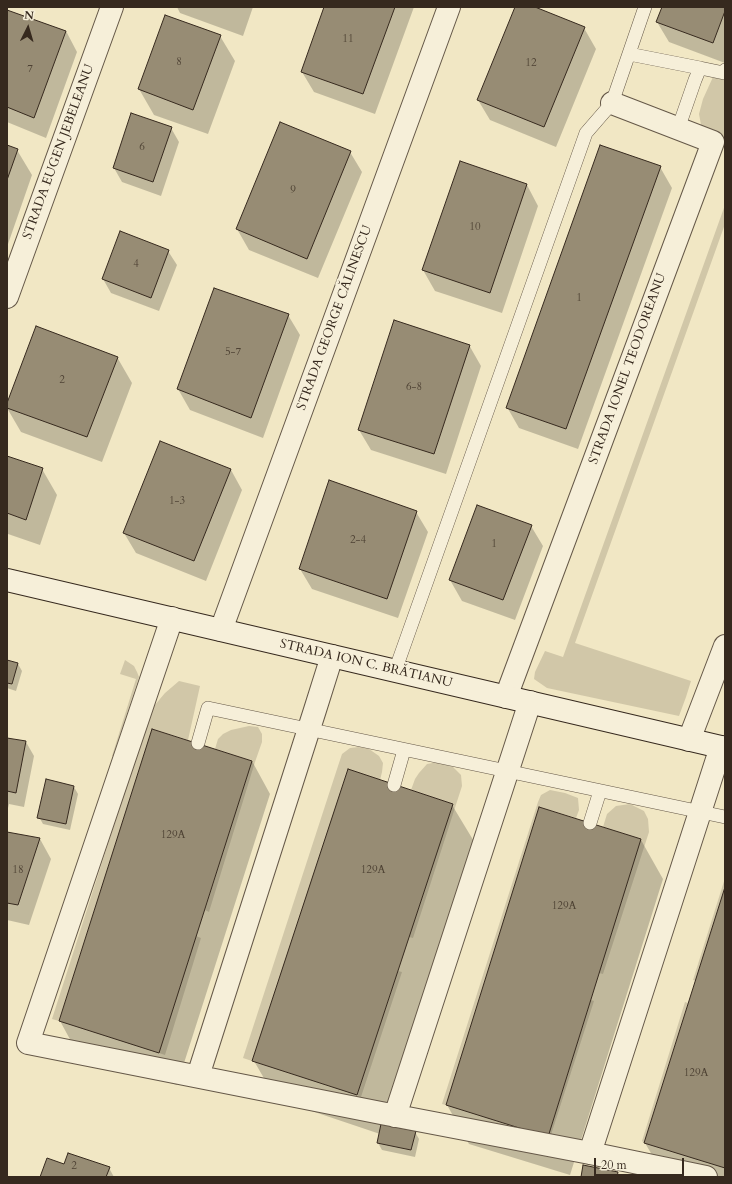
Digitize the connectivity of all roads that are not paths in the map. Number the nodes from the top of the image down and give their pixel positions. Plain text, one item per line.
1 (112, 7) edge
2 (449, 7) edge
3 (645, 7) edge
4 (629, 54) junction
5 (700, 68) junction
6 (725, 70) edge
7 (612, 103) junction
8 (678, 129) junction
9 (7, 297) edge
10 (7, 580) edge
11 (172, 618) junction
12 (221, 630) junction
13 (725, 646) edge
14 (332, 656) junction
15 (395, 670) junction
16 (506, 697) junction
17 (530, 702) junction
18 (309, 730) junction
19 (689, 740) junction
20 (198, 743) dead end
21 (723, 748) edge
22 (404, 750) junction
23 (508, 771) junction
24 (394, 785) dead end
25 (600, 791) junction
26 (701, 812) junction
27 (725, 817) edge
28 (590, 823) dead end
29 (198, 1076) junction
30 (395, 1116) junction
31 (590, 1153) junction
32 (706, 1177) edge

1 - 9 street, STRADA EUGEN JEBELEANU
2 - 12 street, STRADA GEORGE CĂLINESCU
3 - 4 lane
4 - 5 lane
4 - 7 lane
5 - 6 lane
5 - 8 lane
7 - 8 street, STRADA IONEL TEODOREANU
7 - 15 lane
8 - 16 street, STRADA IONEL TEODOREANU
10 - 11 street, STRADA ION C. BRĂTIANU
11 - 12 street, STRADA ION C. BRĂTIANU
11 - 29 street
12 - 14 street, STRADA ION C. BRĂTIANU
13 - 19 street
14 - 15 street, STRADA ION C. BRĂTIANU
14 - 18 street
15 - 16 street, STRADA ION C. BRĂTIANU
16 - 17 street, STRADA ION C. BRĂTIANU
17 - 19 street, STRADA ION C. BRĂTIANU
17 - 23 street
18 - 20 lane
18 - 22 lane
18 - 29 street
19 - 21 street, STRADA ION C. BRĂTIANU
21 - 26 street
22 - 23 lane
22 - 24 lane
23 - 25 lane
23 - 30 street
25 - 26 lane
25 - 28 lane
26 - 27 lane
26 - 31 street
29 - 30 street
30 - 31 street
31 - 32 street

